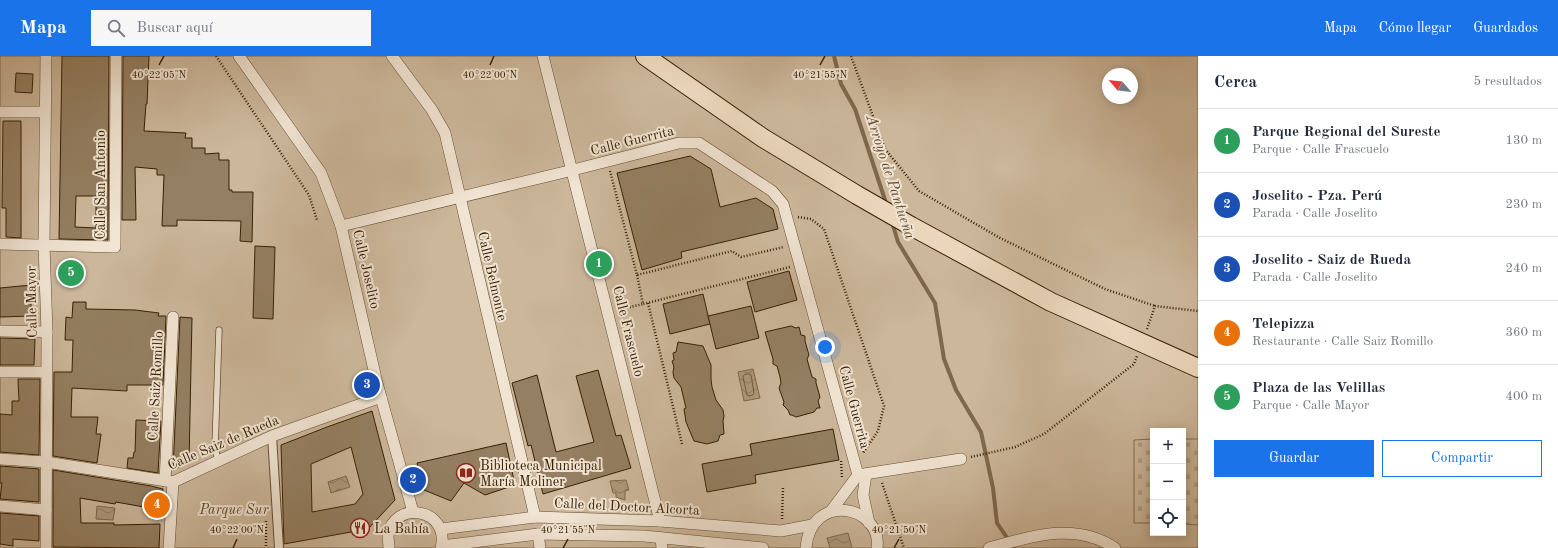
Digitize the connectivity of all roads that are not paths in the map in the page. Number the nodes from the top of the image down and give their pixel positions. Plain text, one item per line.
1 (46, 56) edge
2 (116, 56) edge
3 (239, 56) edge
4 (392, 56) edge
5 (543, 56) edge
6 (645, 56) edge
7 (0, 112) edge
8 (44, 112) junction
9 (573, 170) junction
10 (460, 198) junction
11 (341, 226) junction
12 (0, 244) edge
13 (44, 244) junction
14 (173, 317) dead end
15 (219, 330) dead end
16 (0, 331) edge
17 (47, 332) junction
18 (1198, 368) edge
19 (0, 372) edge
20 (46, 372) junction
21 (381, 398) junction
22 (272, 436) junction
23 (0, 459) edge
24 (961, 459) dead end
25 (46, 462) junction
26 (218, 462) junction
27 (862, 474) junction
28 (169, 482) junction
29 (0, 506) edge
30 (46, 510) junction
31 (831, 511) junction
32 (413, 512) junction
33 (535, 516) junction
34 (660, 521) junction
35 (869, 523) junction
36 (812, 525) junction
37 (441, 529) junction
38 (538, 534) junction
39 (662, 543) edge
40 (441, 547) edge
41 (46, 548) edge
42 (169, 548) edge
43 (279, 548) edge
44 (389, 548) edge
45 (540, 548) edge
46 (763, 548) edge
47 (806, 548) edge
48 (877, 548) edge
49 (988, 548) edge
50 (1115, 548) edge

1 - 8 street, Calle Mayor
2 - 13 street, Calle San Antonio
3 - 11 street, Calle Joselito
4 - 10 street, Calle Belmonte
5 - 9 street, Calle Frascuelo
6 - 18 main road
7 - 8 street
8 - 13 street, Calle Mayor
9 - 10 street, Calle Guerrita
9 - 27 street, Calle Guerrita
9 - 34 street, Calle Frascuelo
10 - 11 street, Calle Guerrita
10 - 33 street, Calle Belmonte
11 - 21 street, Calle Joselito
12 - 13 street, Calle San Antonio
13 - 17 street, Calle Mayor
14 - 28 street, Calle Saiz Romillo
15 - 26 lane
16 - 17 street
17 - 20 street, Calle Mayor
19 - 20 street
20 - 25 street, Calle Mayor
21 - 22 street, Calle Saiz de Rueda
21 - 32 street, Calle Joselito
22 - 26 street, Calle Saiz de Rueda
22 - 43 street
23 - 25 street, Calle Saiz de Rueda
24 - 27 street
25 - 28 street, Calle Saiz de Rueda
25 - 30 street, Calle Mayor
26 - 28 street, Calle Saiz de Rueda
27 - 31 street
27 - 35 street, Calle Guerrita
28 - 42 street, Calle Saiz Romillo
29 - 30 street
30 - 41 street, Calle Mayor
31 - 35 street
31 - 36 street
32 - 37 street
32 - 44 street
33 - 34 street, Calle del Doctor Alcorta
33 - 37 street, Calle del Doctor Alcorta
34 - 36 street, Calle del Doctor Alcorta
35 - 48 street, Calle Guerrita
36 - 47 street
37 - 40 street
38 - 39 street, Calle del Doctor Alcorta
38 - 40 street, Calle del Doctor Alcorta
38 - 45 street
39 - 46 street, Calle del Doctor Alcorta
49 - 50 street

